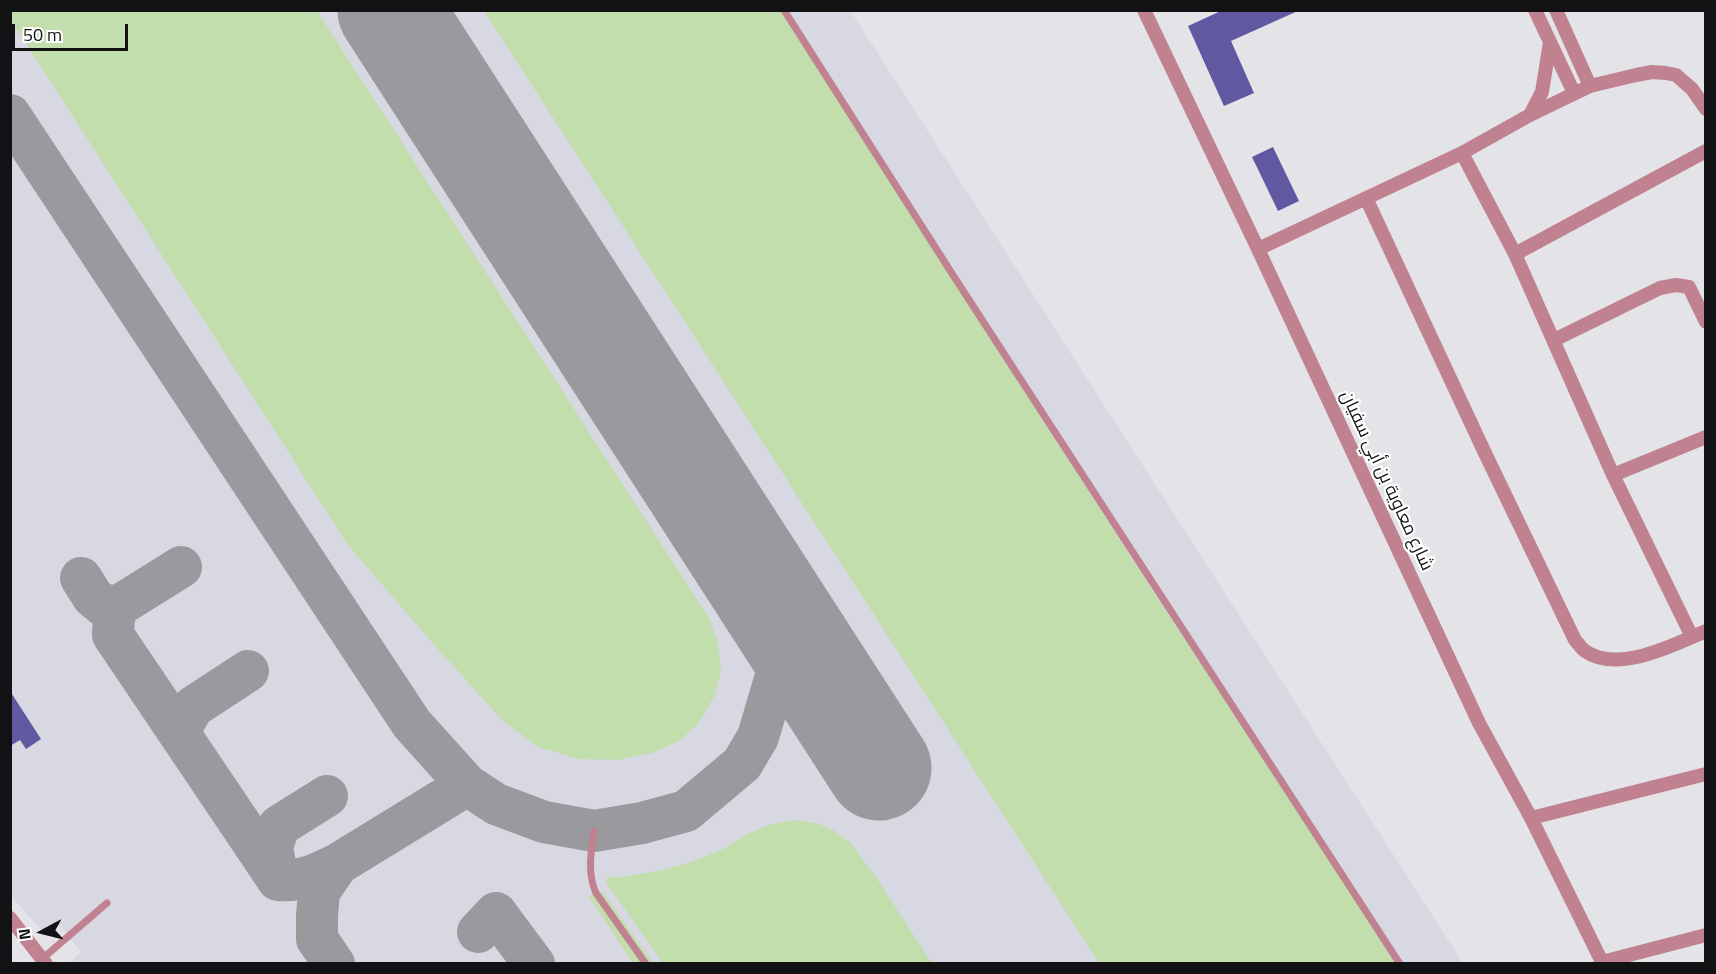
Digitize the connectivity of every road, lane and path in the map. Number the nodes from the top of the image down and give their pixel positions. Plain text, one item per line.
1 (784, 10) edge
2 (1144, 10) edge
3 (1535, 10) edge
4 (1556, 10) edge
5 (1550, 42) junction
6 (1590, 86) junction
7 (1574, 93) junction
8 (1706, 109) edge
9 (1530, 115) junction
10 (1706, 151) edge
11 (1462, 153) junction
12 (1366, 198) junction
13 (1258, 249) junction
14 (1515, 254) junction
15 (1706, 322) edge
16 (1554, 340) junction
17 (1706, 437) edge
18 (1613, 475) junction
19 (1706, 631) edge
20 (1692, 637) junction
21 (1706, 774) edge
22 (1531, 818) junction
23 (594, 831) dead end
24 (107, 903) dead end
25 (10, 918) edge
26 (1706, 935) edge
27 (44, 961) edge
28 (646, 963) edge
29 (1400, 963) edge
30 (1603, 963) edge

1 - 29 lane
2 - 13 street, شارع معاوية بن أبي سفيان
3 - 5 street
4 - 6 street
5 - 7 street
5 - 9 street
6 - 7 street
6 - 8 street
7 - 9 street
9 - 11 street
10 - 14 street
11 - 12 street
11 - 14 street
12 - 13 street
12 - 20 street
13 - 22 street, شارع معاوية بن أبي سفيان
14 - 16 street
15 - 16 street
16 - 18 street
17 - 18 street
18 - 20 street
19 - 20 street
21 - 22 street
22 - 30 street, شارع معاوية بن أبي سفيان
23 - 28 lane
24 - 27 lane
25 - 27 street
26 - 30 street

